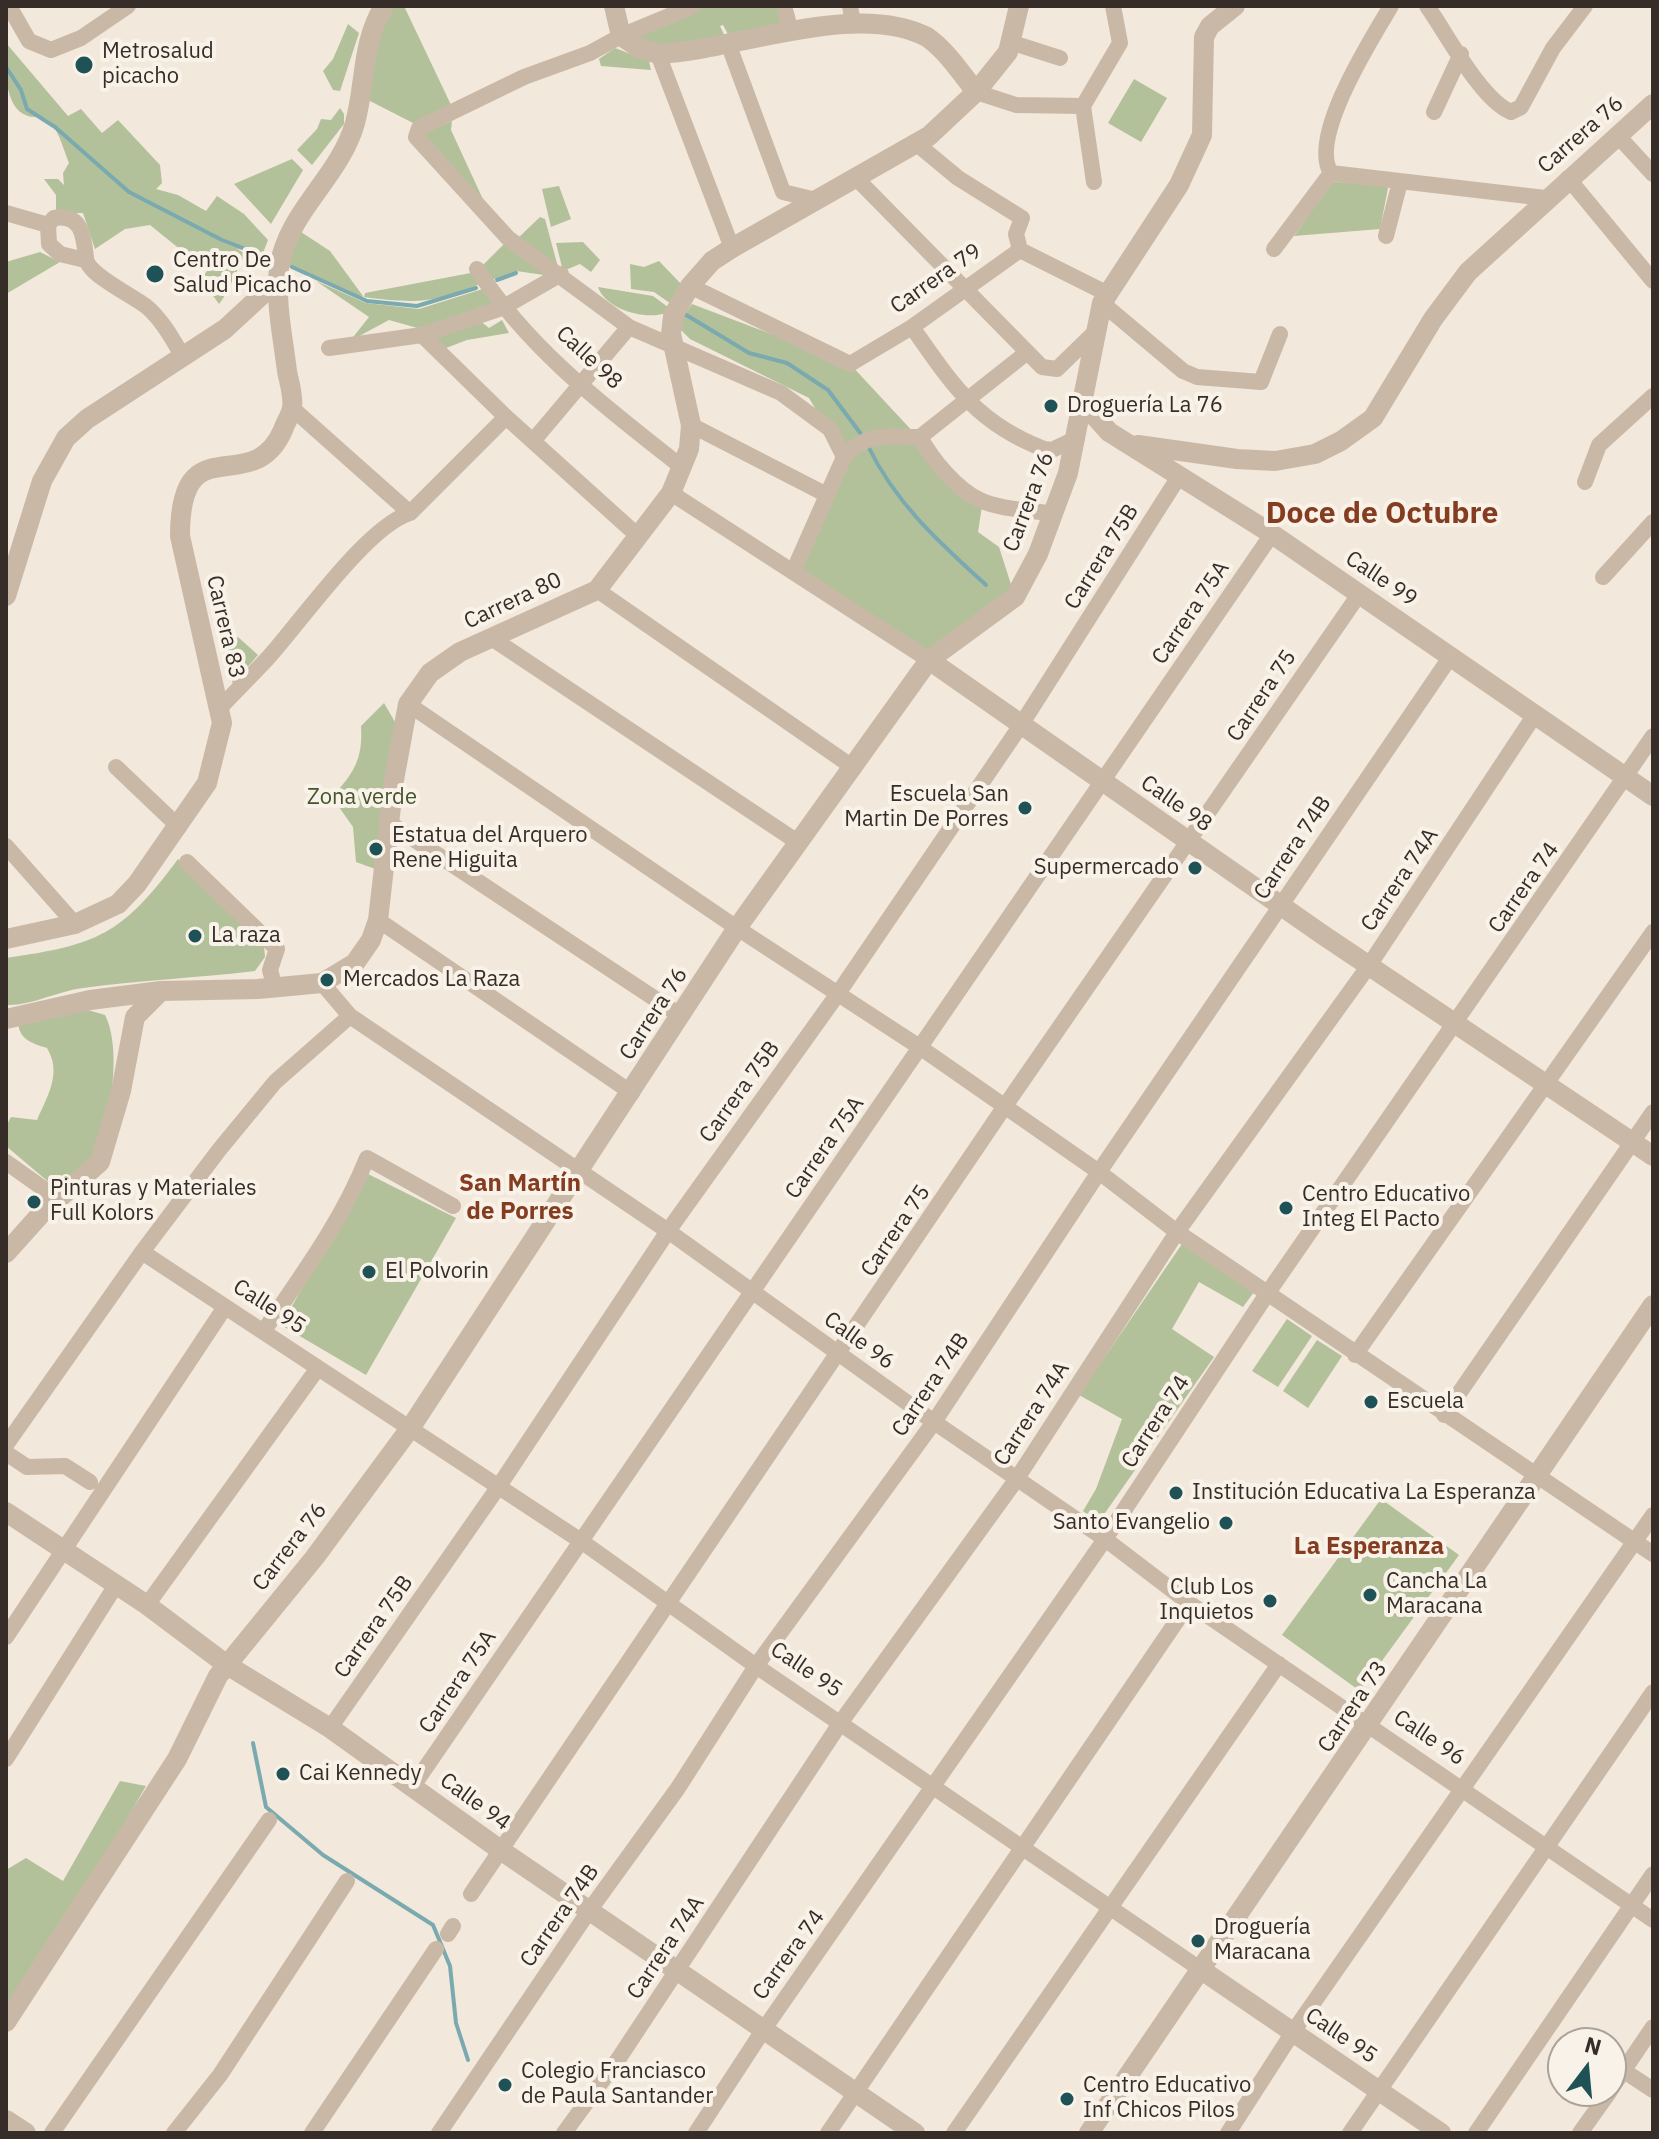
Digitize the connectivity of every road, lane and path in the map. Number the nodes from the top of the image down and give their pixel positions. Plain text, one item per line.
1 (9, 6) edge
2 (128, 6) edge
3 (384, 6) edge
4 (614, 6) edge
5 (693, 6) edge
6 (784, 6) edge
7 (1019, 6) edge
8 (1113, 6) edge
9 (1235, 6) edge
10 (1391, 6) edge
11 (1427, 6) edge
12 (1585, 6) edge
13 (851, 11) edge
14 (790, 28) junction
15 (621, 36) junction
16 (1013, 43) junction
17 (658, 54) junction
18 (732, 54) dead end
19 (1461, 54) junction
20 (1060, 58) dead end
21 (976, 92) junction
22 (1653, 104) edge
23 (1083, 106) junction
24 (1434, 112) dead end
25 (1619, 137) junction
26 (917, 144) junction
27 (1331, 173) junction
28 (1653, 174) edge
29 (1568, 178) junction
30 (857, 179) junction
31 (1094, 182) dead end
32 (1400, 182) junction
33 (1545, 198) junction
34 (816, 200) junction
35 (6, 213) edge
36 (48, 225) junction
37 (1386, 236) dead end
38 (732, 248) junction
39 (1274, 249) dead end
40 (1020, 250) junction
41 (85, 260) junction
42 (477, 269) dead end
43 (561, 274) junction
44 (278, 280) junction
45 (1653, 281) edge
46 (690, 286) junction
47 (964, 287) junction
48 (1105, 298) junction
49 (502, 308) junction
50 (629, 327) junction
51 (912, 327) junction
52 (1093, 334) junction
53 (1280, 334) dead end
54 (422, 335) junction
55 (675, 345) junction
56 (329, 348) dead end
57 (1025, 354) junction
58 (183, 357) junction
59 (580, 387) junction
60 (1653, 396) edge
61 (965, 401) junction
62 (1083, 403) junction
63 (292, 408) junction
64 (506, 417) junction
65 (691, 425) junction
66 (920, 437) junction
67 (1077, 438) junction
68 (533, 441) junction
69 (1132, 445) junction
70 (844, 457) junction
71 (683, 468) junction
72 (1178, 478) junction
73 (1585, 482) dead end
74 (671, 493) junction
75 (827, 495) junction
76 (410, 513) junction
77 (1054, 514) junction
78 (1653, 522) edge
79 (1272, 534) junction
80 (638, 536) junction
81 (793, 572) junction
82 (1603, 577) dead end
83 (597, 590) junction
84 (1360, 593) junction
85 (6, 596) edge
86 (493, 639) junction
87 (1451, 656) junction
88 (929, 660) junction
89 (408, 704) junction
90 (219, 709) junction
91 (1534, 716) junction
92 (1021, 725) junction
93 (1653, 736) edge
94 (116, 767) dead end
95 (854, 768) junction
96 (1626, 777) junction
97 (1103, 782) junction
98 (1653, 796) edge
99 (388, 822) junction
100 (179, 827) junction
101 (1189, 842) junction
102 (799, 843) junction
103 (6, 846) edge
104 (187, 862) dead end
105 (1280, 906) junction
106 (378, 920) junction
107 (75, 924) junction
108 (737, 928) junction
109 (1653, 932) edge
110 (9, 933) edge
111 (1370, 964) junction
112 (322, 983) junction
113 (275, 988) junction
114 (161, 991) junction
115 (837, 995) junction
116 (110, 997) junction
117 (350, 1016) junction
118 (681, 1016) junction
119 (9, 1019) edge
120 (1457, 1023) junction
121 (130, 1038) junction
122 (921, 1048) junction
123 (1547, 1084) junction
124 (632, 1093) junction
125 (1005, 1106) junction
126 (1653, 1112) edge
127 (1633, 1141) junction
128 (1653, 1156) edge
129 (6, 1162) edge
130 (581, 1171) junction
131 (1099, 1172) junction
132 (58, 1199) junction
133 (453, 1206) dead end
134 (668, 1231) junction
135 (1177, 1232) junction
136 (142, 1252) junction
137 (6, 1253) edge
138 (751, 1291) junction
139 (1267, 1294) junction
140 (1653, 1305) edge
141 (225, 1307) junction
142 (263, 1332) junction
143 (840, 1354) junction
144 (1355, 1355) junction
145 (318, 1368) junction
146 (1444, 1415) junction
147 (934, 1422) junction
148 (411, 1427) junction
149 (6, 1445) edge
150 (6, 1453) edge
151 (1539, 1477) junction
152 (1016, 1480) junction
153 (90, 1482) dead end
154 (499, 1486) junction
155 (6, 1512) edge
156 (1653, 1515) edge
157 (1105, 1539) junction
158 (581, 1541) junction
159 (1635, 1542) junction
160 (64, 1550) junction
161 (1653, 1554) edge
162 (116, 1585) junction
163 (1189, 1603) junction
164 (667, 1604) junction
165 (147, 1605) junction
166 (6, 1637) edge
167 (1279, 1664) junction
168 (227, 1665) junction
169 (756, 1666) junction
170 (1653, 1692) edge
171 (841, 1722) junction
172 (1370, 1725) junction
173 (330, 1728) junction
174 (6, 1759) edge
175 (413, 1786) junction
176 (935, 1786) junction
177 (1463, 1787) junction
178 (269, 1820) dead end
179 (1545, 1847) junction
180 (1023, 1848) junction
181 (499, 1849) junction
182 (1653, 1874) edge
183 (347, 1881) dead end
184 (471, 1894) dead end
185 (1631, 1906) junction
186 (1109, 1908) junction
187 (589, 1911) junction
188 (1653, 1920) edge
189 (436, 1949) dead end
190 (676, 1970) junction
191 (1203, 1971) junction
192 (6, 2022) edge
193 (1653, 2027) edge
194 (764, 2029) junction
195 (1293, 2032) junction
196 (1627, 2066) edge
197 (1627, 2073) edge
198 (1378, 2090) junction
199 (1653, 2090) edge
200 (856, 2091) junction
201 (1598, 2107) edge
202 (6, 2120) edge
203 (26, 2133) edge
204 (52, 2133) edge
205 (174, 2133) edge
206 (312, 2133) edge
207 (439, 2133) edge
208 (564, 2133) edge
209 (696, 2133) edge
210 (828, 2133) edge
211 (915, 2133) edge
212 (954, 2133) edge
213 (1089, 2133) edge
214 (1228, 2133) edge
215 (1350, 2133) edge
216 (1441, 2133) edge
217 (1476, 2133) edge
218 (1580, 2133) edge

1 - 2 street
3 - 44 street
4 - 15 street
5 - 15 street
6 - 14 street
7 - 16 street
8 - 23 street
9 - 48 street, Carrera 76
10 - 27 street
11 - 19 street
12 - 19 street
13 - 14 street
13 - 21 street
14 - 17 street
15 - 17 street
15 - 43 street
16 - 20 street
16 - 21 street, Carrera 80
17 - 38 street
18 - 34 street
19 - 24 street
21 - 23 street
21 - 26 street, Carrera 80
22 - 25 street, Carrera 76
23 - 31 street
25 - 28 street
25 - 29 street, Carrera 76
26 - 30 street, Carrera 80
26 - 40 street
27 - 32 street
27 - 39 street
29 - 33 street, Carrera 76
29 - 45 street
30 - 34 street, Carrera 80
30 - 47 street
32 - 33 street
32 - 37 street
33 - 69 street, Carrera 76
34 - 38 street, Carrera 80
35 - 36 street
36 - 41 street
36 - 41 street
38 - 46 street, Carrera 80
40 - 47 street, Carrera 79
40 - 48 street
41 - 58 street
42 - 49 street, Calle 98
43 - 49 street
43 - 50 street
44 - 58 street
44 - 63 street
46 - 51 street, Carrera 79
46 - 55 street, Carrera 80
47 - 51 street, Carrera 79
47 - 57 street
48 - 52 street, Carrera 76
48 - 53 street
49 - 54 street
49 - 59 street, Calle 98
50 - 55 street
50 - 59 street
51 - 61 street
52 - 57 street
52 - 62 street, Carrera 76
54 - 56 street
54 - 64 street
55 - 65 street, Carrera 80
55 - 70 street
57 - 61 street
58 - 85 street
59 - 68 street
59 - 71 street, Calle 98
60 - 73 street
61 - 66 street
61 - 67 street
62 - 67 street, Carrera 76
62 - 69 street, Calle 99
63 - 76 street
63 - 90 street, Carrera 83
64 - 68 street
64 - 76 street
65 - 71 street, Carrera 80
65 - 75 street
66 - 70 street
66 - 77 street
67 - 77 street, Carrera 76
68 - 80 street
69 - 72 street, Calle 99
70 - 75 street
71 - 74 street, Carrera 80
72 - 79 street, Calle 99
72 - 92 street, Carrera 75B
74 - 80 street, Carrera 80
74 - 81 street, Calle 98
75 - 81 street
76 - 90 street
77 - 88 street, Carrera 76
78 - 82 street
79 - 84 street, Calle 99
79 - 97 street, Carrera 75A
80 - 83 street, Carrera 80
81 - 88 street, Calle 98
83 - 86 street, Carrera 80
83 - 95 street
84 - 87 street, Calle 99
84 - 101 street, Carrera 75
86 - 89 street, Carrera 80
86 - 102 street
87 - 91 street, Calle 99
87 - 105 street, Carrera 74B
88 - 92 street, Calle 98
88 - 95 street, Carrera 76
89 - 99 street, Carrera 80
89 - 108 street
90 - 100 street, Carrera 83
91 - 96 street, Calle 99
91 - 111 street, Carrera 74A
92 - 97 street, Calle 98
92 - 115 street, Carrera 75B
93 - 96 street, Carrera 74
94 - 100 street
95 - 102 street, Carrera 76
96 - 98 street, Calle 99
96 - 120 street, Carrera 74
97 - 101 street, Calle 98
97 - 122 street, Carrera 75A
99 - 106 street, Carrera 80
99 - 118 street
100 - 107 street, Carrera 83
101 - 105 street, Calle 98
101 - 125 street, Carrera 75
102 - 108 street, Carrera 76
103 - 107 street
104 - 113 street
105 - 111 street, Calle 98
105 - 131 street, Carrera 74B
106 - 112 street, Carrera 80
106 - 124 street
107 - 110 street, Carrera 83
108 - 115 street
108 - 118 street, Carrera 76
109 - 123 street
111 - 120 street, Calle 98
111 - 135 street, Carrera 74A
112 - 113 street, Carrera 80
112 - 117 street, Calle 96
113 - 114 street, Carrera 80
114 - 116 street, Carrera 80
114 - 121 street
115 - 122 street
115 - 134 street, Carrera 75B
116 - 119 street, Carrera 80
116 - 121 street
117 - 130 street, Calle 96
117 - 136 street
118 - 124 street, Carrera 76
120 - 123 street, Calle 98
120 - 139 street, Carrera 74
121 - 132 street
122 - 125 street
122 - 138 street, Carrera 75A
123 - 127 street, Calle 98
123 - 144 street
124 - 130 street, Carrera 76
125 - 131 street
125 - 143 street, Carrera 75
126 - 127 street
127 - 128 street, Calle 98
127 - 146 street
129 - 132 street
130 - 134 street, Calle 96
130 - 148 street, Carrera 76
131 - 135 street
131 - 147 street, Carrera 74B
132 - 137 street
133 - 142 street
134 - 138 street, Calle 96
134 - 154 street, Carrera 75B
135 - 139 street
135 - 152 street, Carrera 74A
136 - 141 street, Calle 95
136 - 149 street
138 - 143 street, Calle 96
138 - 158 street, Carrera 75A
139 - 144 street
139 - 157 street, Carrera 74
140 - 151 street, Carrera 73
141 - 142 street, Calle 95
141 - 160 street
142 - 145 street, Calle 95
143 - 147 street, Calle 96
143 - 164 street, Carrera 75
144 - 146 street
145 - 148 street, Calle 95
145 - 165 street
146 - 151 street
147 - 152 street, Calle 96
147 - 169 street, Carrera 74B
148 - 154 street, Calle 95
148 - 168 street, Carrera 76
150 - 153 street
151 - 159 street
151 - 172 street, Carrera 73
152 - 157 street, Calle 96
152 - 171 street, Carrera 74A
154 - 158 street, Calle 95
154 - 173 street, Carrera 75B
155 - 160 street, Calle 94
156 - 159 street
157 - 163 street, Calle 96
157 - 176 street, Carrera 74
158 - 164 street, Calle 95
158 - 175 street, Carrera 75A
159 - 161 street
159 - 177 street
160 - 162 street, Calle 94
160 - 166 street
162 - 165 street, Calle 94
162 - 174 street
163 - 167 street, Calle 96
163 - 180 street
164 - 169 street, Calle 95
164 - 181 street, Carrera 75
165 - 168 street, Calle 94
167 - 172 street, Calle 96
167 - 186 street
168 - 173 street, Calle 94
168 - 192 street, Carrera 76
169 - 171 street, Calle 95
169 - 187 street, Carrera 74B
170 - 179 street
171 - 176 street, Calle 95
171 - 190 street, Carrera 74A
172 - 177 street, Calle 96
172 - 191 street, Carrera 73
173 - 175 street, Calle 94
175 - 181 street, Calle 94
176 - 180 street, Calle 95
176 - 194 street, Carrera 74
177 - 179 street, Calle 96
177 - 195 street
178 - 204 street
179 - 185 street, Calle 96
179 - 198 street
180 - 186 street, Calle 95
180 - 200 street
181 - 184 street, Carrera 75
181 - 187 street, Calle 94
182 - 185 street
183 - 205 street
185 - 188 street, Calle 96
185 - 217 street
186 - 191 street, Calle 95
186 - 212 street
187 - 190 street, Calle 94
187 - 207 street, Carrera 74B
189 - 206 street
190 - 194 street, Calle 94
190 - 208 street, Carrera 74A
191 - 195 street, Calle 95
191 - 213 street, Carrera 73
193 - 196 street
194 - 200 street, Calle 94
194 - 209 street, Carrera 74
195 - 198 street, Calle 95
195 - 214 street
197 - 199 street
198 - 215 street
198 - 216 street, Calle 95
200 - 210 street
200 - 211 street, Calle 94
201 - 218 street
202 - 203 street

